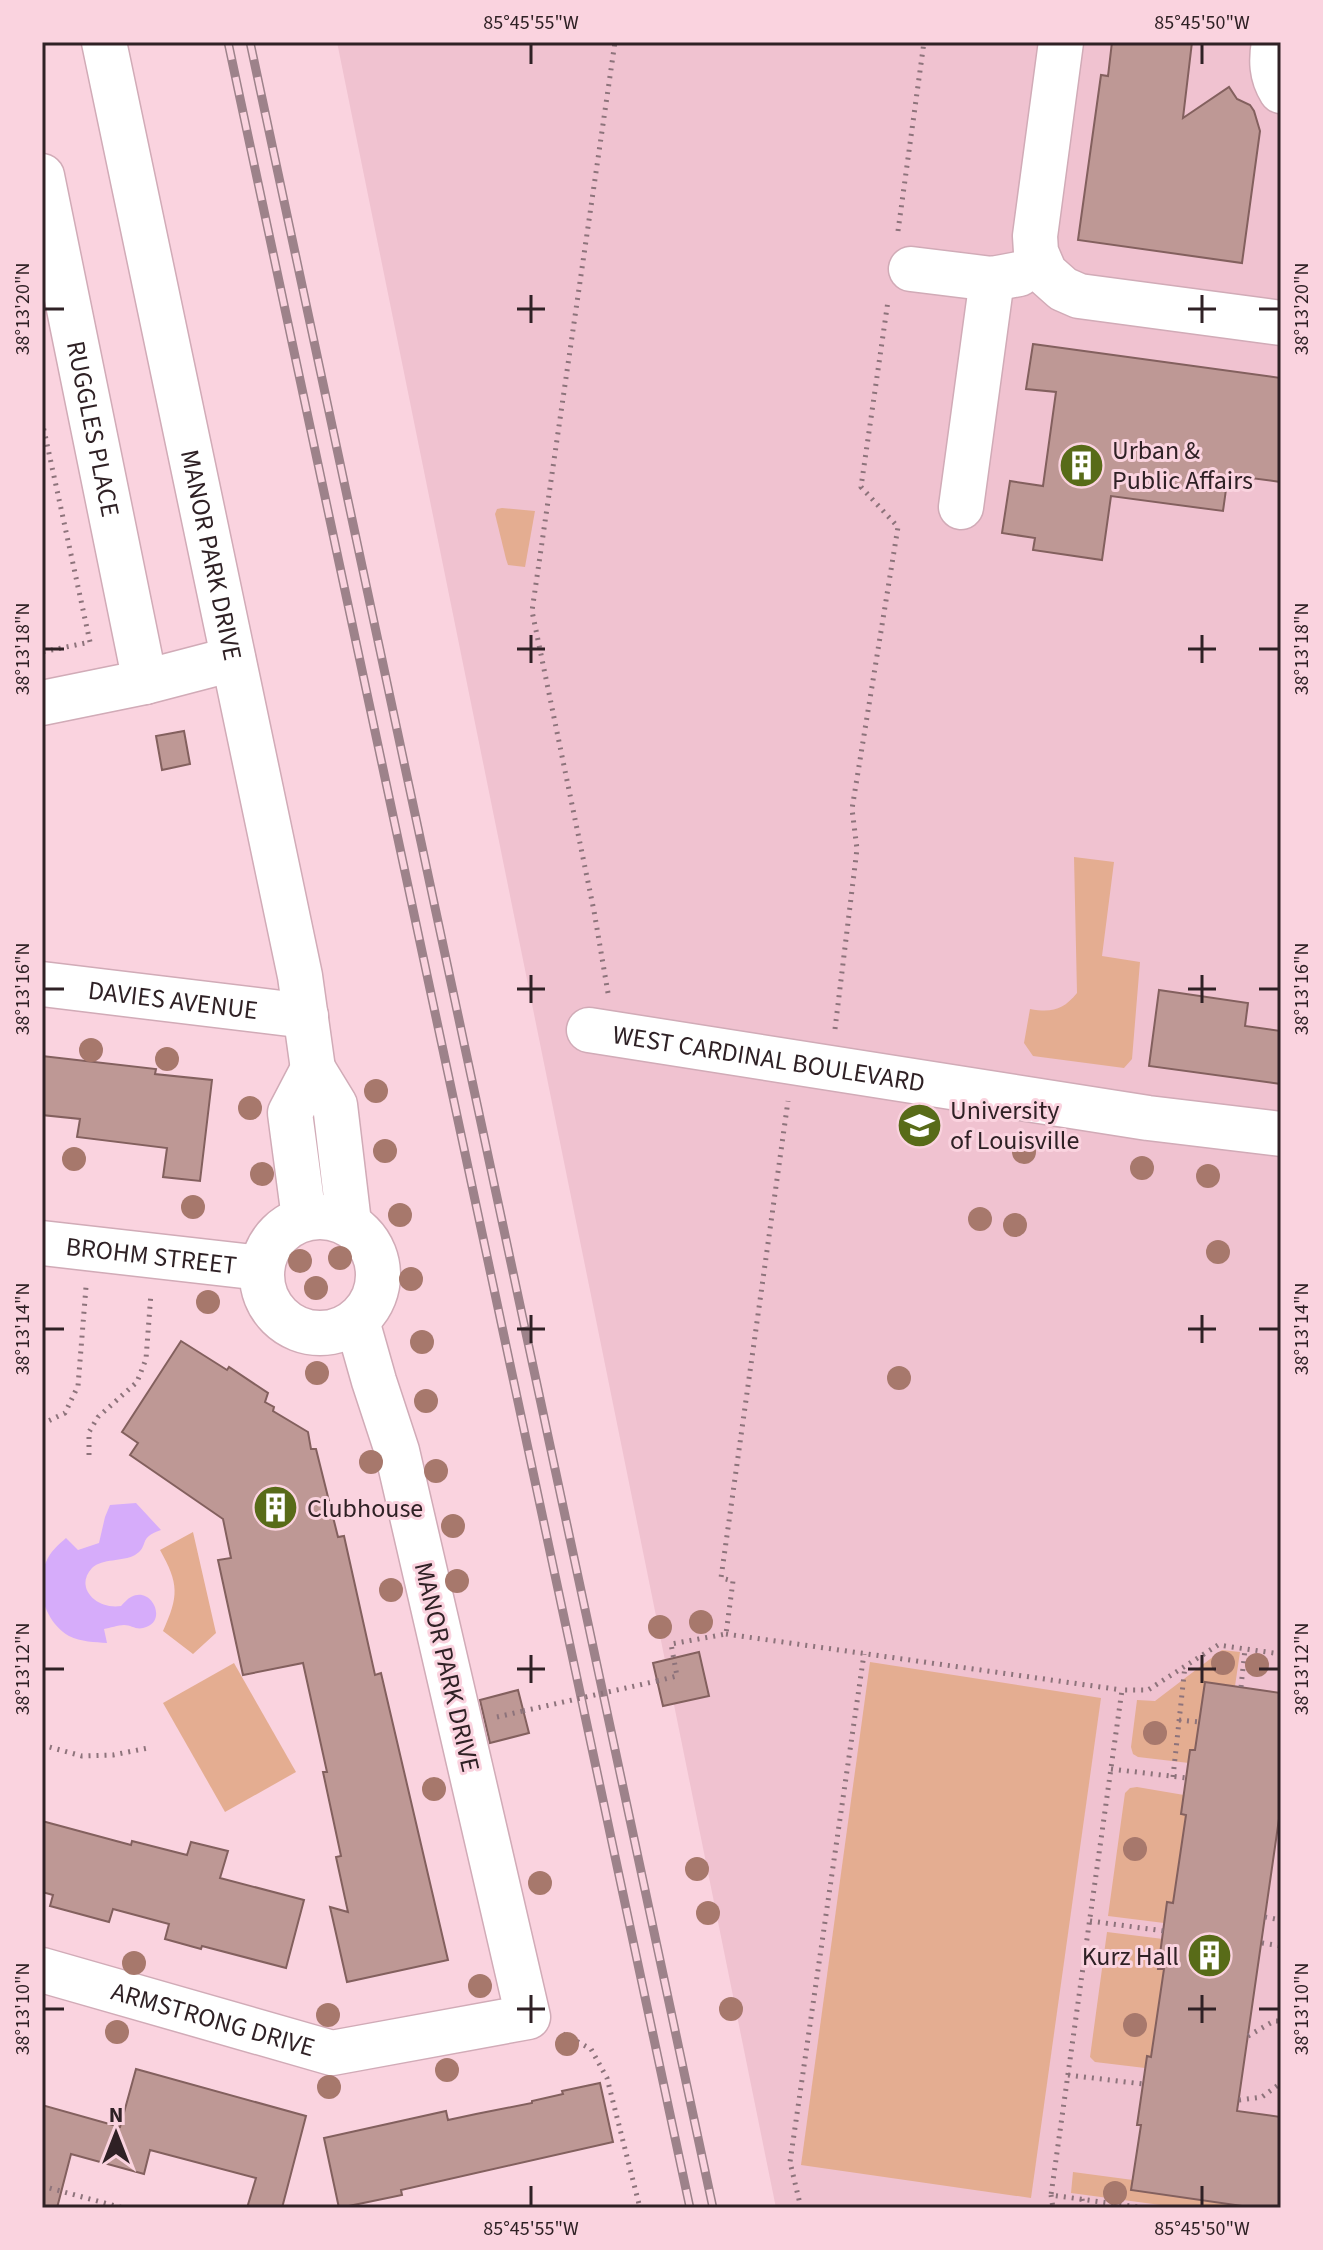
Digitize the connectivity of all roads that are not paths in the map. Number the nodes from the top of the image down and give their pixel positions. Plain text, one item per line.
1 (104, 42) edge
2 (1061, 42) edge
3 (1274, 42) edge
4 (1281, 91) edge
5 (42, 176) edge
6 (899, 265) road end
7 (1045, 271) junction
8 (992, 279) junction
9 (1281, 323) edge
10 (961, 507) dead end
11 (233, 659) junction
12 (145, 682) junction
13 (42, 703) edge
14 (42, 984) edge
15 (306, 1016) junction
16 (599, 1016) road end
17 (313, 1069) junction
18 (1281, 1134) edge
19 (304, 1218) junction
20 (349, 1223) junction
21 (42, 1243) edge
22 (262, 1268) junction
23 (357, 1321) junction
24 (42, 1970) edge
25 (528, 2017) joint

1 - 11 street, MANOR PARK DRIVE
2 - 7 street
3 - 4 street
5 - 12 street, RUGGLES PLACE
6 - 8 street
7 - 8 street
7 - 9 street
8 - 10 street
11 - 12 street
11 - 15 street, MANOR PARK DRIVE
12 - 13 street
14 - 15 street, DAVIES AVENUE
15 - 17 street, MANOR PARK DRIVE
16 - 18 street, WEST CARDINAL BOULEVARD
17 - 19 street
17 - 20 street, MANOR PARK DRIVE
19 - 20 street
19 - 22 street
20 - 23 street
21 - 22 street, BROHM STREET
22 - 23 street
23 - 25 street, MANOR PARK DRIVE
24 - 25 street, ARMSTRONG DRIVE

